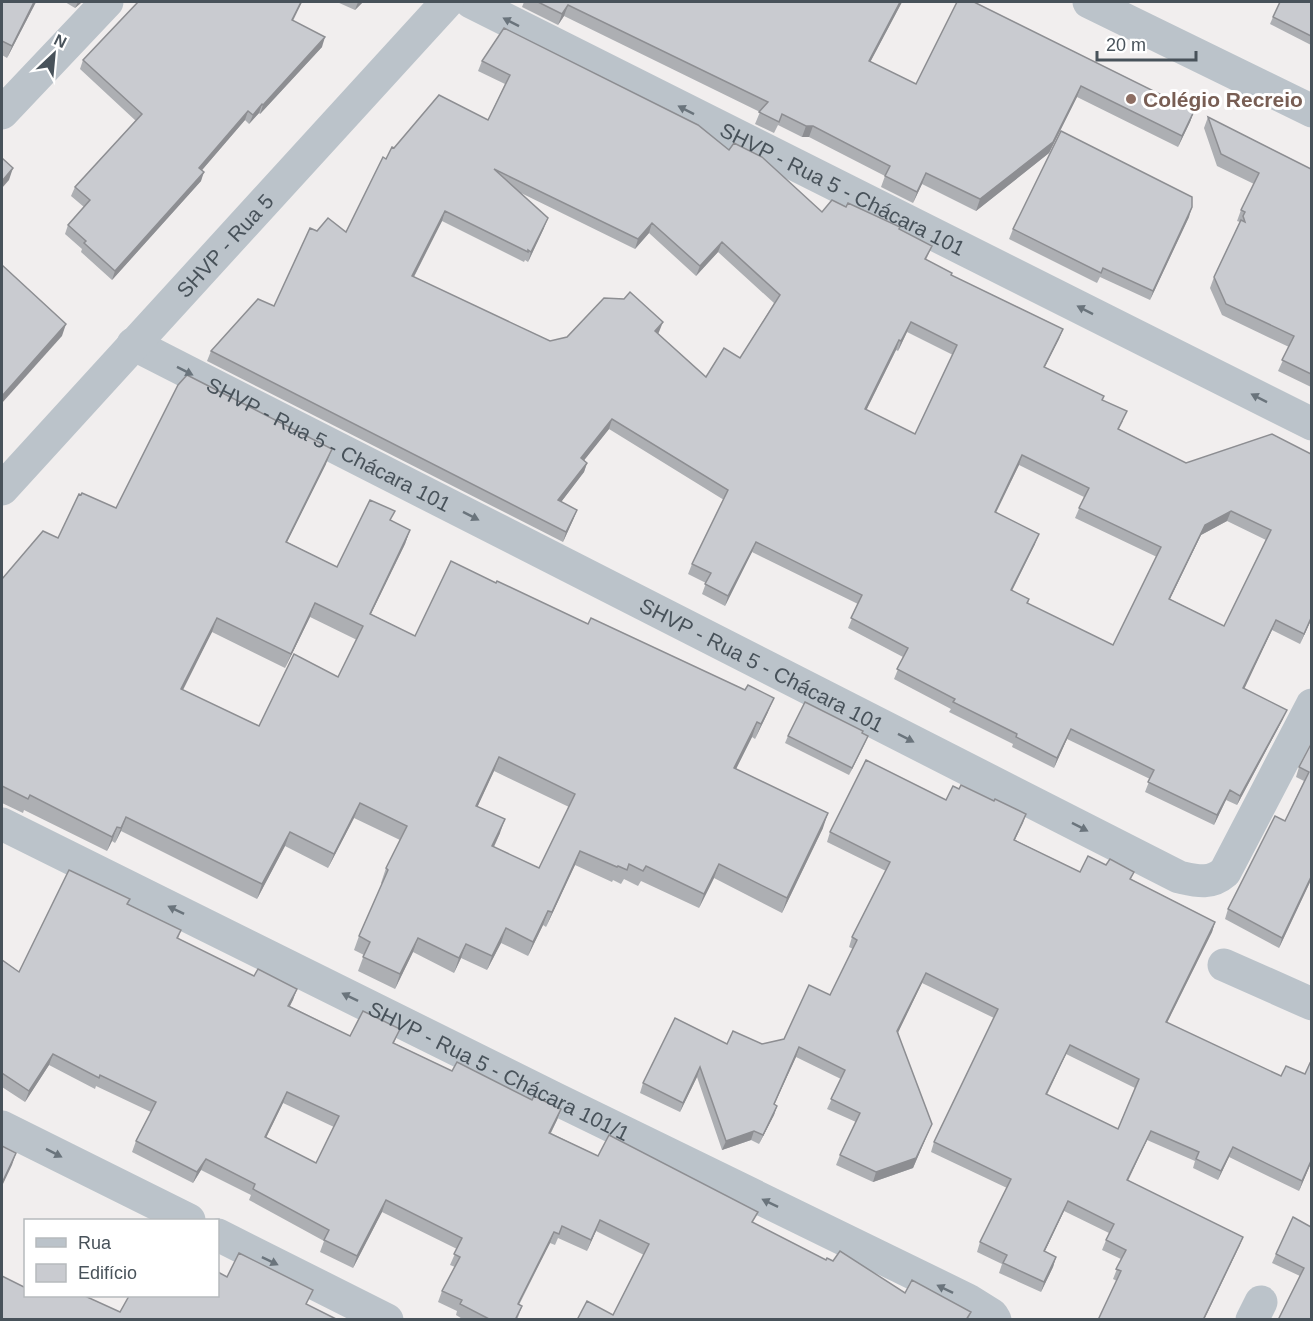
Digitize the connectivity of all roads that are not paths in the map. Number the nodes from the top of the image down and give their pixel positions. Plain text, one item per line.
1 (107, 2) edge
2 (447, 2) edge
3 (471, 2) edge
4 (1089, 2) edge
5 (1311, 111) edge
6 (2, 113) edge
7 (133, 344) junction
8 (1311, 424) edge
9 (2, 489) edge
10 (1311, 705) edge
11 (2, 824) edge
12 (1224, 964) dead end
13 (1311, 1004) edge
14 (2, 1127) edge
15 (185, 1219) edge
16 (219, 1236) edge
17 (387, 1320) edge
18 (994, 1320) edge

1 - 6 street
2 - 7 street, SHVP - Rua 5
8 -> 3 street, SHVP - Rua 5 - Chácara 101
4 - 5 street
7 - 9 street, SHVP - Rua 5
7 -> 10 street, SHVP - Rua 5 - Chácara 101
18 -> 11 street, SHVP - Rua 5 - Chácara 101/1
12 - 13 street
14 -> 15 street
16 -> 17 street

